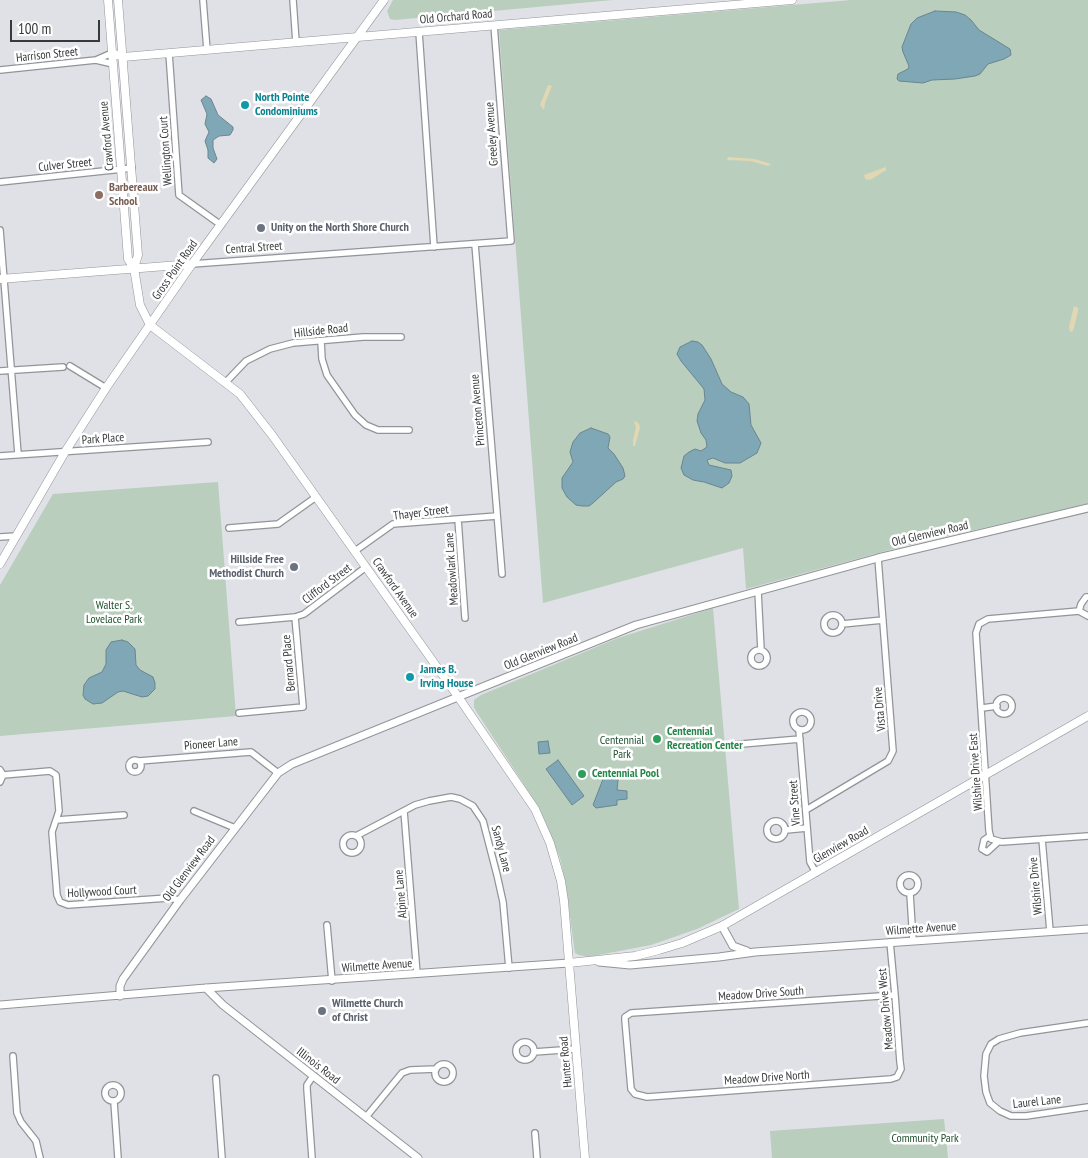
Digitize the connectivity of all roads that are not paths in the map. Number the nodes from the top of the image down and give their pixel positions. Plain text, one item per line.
1 (108, 0) edge
2 (118, 0) edge
3 (203, 0) edge
4 (293, 0) edge
5 (384, 0) edge
6 (792, 0) edge
7 (494, 25) junction
8 (419, 32) junction
9 (358, 37) junction
10 (296, 42) junction
11 (207, 50) junction
12 (112, 53) junction
13 (169, 53) junction
14 (122, 57) junction
15 (96, 60) junction
16 (113, 64) junction
17 (0, 70) edge
18 (132, 168) junction
19 (121, 169) junction
20 (0, 182) edge
21 (221, 225) junction
22 (0, 230) edge
23 (511, 242) joint
24 (475, 244) junction
25 (434, 247) junction
26 (192, 264) junction
27 (134, 268) junction
28 (2, 279) edge
29 (150, 325) junction
30 (401, 337) dead end
31 (321, 341) junction
32 (70, 366) dead end
33 (63, 367) dead end
34 (12, 370) junction
35 (0, 371) edge
36 (226, 383) junction
37 (106, 388) junction
38 (409, 430) dead end
39 (208, 442) dead end
40 (65, 452) junction
41 (18, 454) junction
42 (0, 456) edge
43 (316, 497) junction
44 (1088, 508) edge
45 (497, 516) junction
46 (458, 519) junction
47 (229, 528) dead end
48 (16, 536) junction
49 (0, 537) edge
50 (354, 551) junction
51 (878, 558) junction
52 (0, 564) edge
53 (366, 567) junction
54 (502, 574) dead end
55 (758, 591) junction
56 (1088, 597) edge
57 (1079, 611) junction
58 (1088, 616) edge
59 (296, 617) junction
60 (465, 618) dead end
61 (883, 620) junction
62 (239, 622) dead end
63 (842, 624) dead end
64 (761, 650) dead end
65 (459, 698) junction
66 (997, 706) dead end
67 (982, 708) junction
68 (239, 713) dead end
69 (1088, 716) edge
70 (800, 730) dead end
71 (800, 740) junction
72 (730, 745) dead end
73 (139, 760) dead end
74 (1, 773) edge
75 (278, 773) junction
76 (986, 774) junction
77 (0, 782) edge
78 (806, 810) junction
79 (194, 811) dead end
80 (404, 811) junction
81 (124, 815) dead end
82 (57, 820) junction
83 (235, 828) junction
84 (807, 828) junction
85 (786, 830) dead end
86 (356, 836) dead end
87 (990, 836) junction
88 (1088, 836) edge
89 (1042, 839) junction
90 (998, 842) junction
91 (816, 873) junction
92 (910, 894) dead end
93 (180, 900) junction
94 (327, 925) dead end
95 (722, 926) junction
96 (1088, 928) edge
97 (1050, 931) junction
98 (913, 941) junction
99 (890, 942) junction
100 (755, 952) junction
101 (594, 962) junction
102 (569, 964) junction
103 (509, 968) junction
104 (417, 974) junction
105 (332, 981) junction
106 (206, 988) junction
107 (895, 995) junction
108 (120, 996) junction
109 (0, 1005) edge
110 (1088, 1023) edge
111 (576, 1049) junction
112 (534, 1052) dead end
113 (13, 1056) dead end
114 (436, 1069) dead end
115 (900, 1075) joint
116 (312, 1076) junction
117 (216, 1078) dead end
118 (635, 1094) joint
119 (114, 1102) dead end
120 (1088, 1107) edge
121 (366, 1117) junction
122 (535, 1133) dead end
123 (40, 1156) edge
124 (118, 1158) edge
125 (222, 1158) edge
126 (312, 1158) edge
127 (418, 1158) edge
128 (537, 1158) edge
129 (585, 1158) edge

1 - 12 main road, Crawford Avenue
2 - 14 main road, Crawford Avenue
3 - 11 street
4 - 10 street
5 - 9 main road, Gross Point Road
6 - 7 main road, Old Orchard Road
7 - 8 main road, Old Orchard Road
7 - 23 street, Greeley Avenue
8 - 9 main road, Old Orchard Road
8 - 25 street
9 - 10 main road, Old Orchard Road
9 - 21 main road, Gross Point Road
10 - 11 main road, Old Orchard Road
11 - 13 main road, Old Orchard Road
12 - 14 main road, Old Orchard Road
12 - 15 street, Harrison Street
12 - 16 main road, Crawford Avenue
13 - 14 main road, Old Orchard Road
13 - 21 street, Wellington Court
14 - 16 main road
14 - 18 main road, Crawford Avenue
15 - 16 street, Harrison Street
15 - 17 street, Harrison Street
16 - 19 main road, Crawford Avenue
18 - 19 street, Culver Street
18 - 27 main road, Crawford Avenue
19 - 20 street, Culver Street
19 - 27 main road, Crawford Avenue
21 - 26 main road, Gross Point Road
22 - 28 street
23 - 24 street, Central Street
24 - 25 street, Central Street
24 - 45 street, Princeton Avenue
25 - 26 street, Central Street
26 - 27 main road, Central Street
26 - 29 main road, Gross Point Road
27 - 28 main road, Central Street
27 - 29 main road, Crawford Avenue
28 - 34 street
29 - 36 main road, Crawford Avenue
29 - 37 main road, Gross Point Road
30 - 31 street, Hillside Road
31 - 36 street, Hillside Road
31 - 38 street
32 - 37 street
33 - 34 street
34 - 35 street
34 - 41 street
36 - 43 main road, Crawford Avenue
37 - 40 main road, Gross Point Road
39 - 40 street, Park Place
40 - 41 street, Park Place
40 - 48 main road, Gross Point Road
41 - 42 street, Park Place
43 - 47 street
43 - 50 main road, Crawford Avenue
44 - 51 street, Old Glenview Road
45 - 46 street, Thayer Street
45 - 54 street, Princeton Avenue
46 - 50 street, Thayer Street
46 - 60 street, Meadowlark Lane
48 - 49 street
48 - 52 main road, Gross Point Road
50 - 53 main road, Crawford Avenue
51 - 55 street, Old Glenview Road
51 - 61 street, Vista Drive
53 - 59 street, Clifford Street
53 - 65 main road, Crawford Avenue
55 - 64 street
55 - 65 street, Old Glenview Road
56 - 57 street
57 - 58 street
57 - 67 street, Wilshire Drive East
59 - 62 street, Clifford Street
59 - 68 street, Bernard Place
61 - 63 street
61 - 78 street, Vista Drive
65 - 75 street, Old Glenview Road
65 - 102 main road, Crawford Avenue
66 - 67 street
67 - 76 street, Wilshire Drive East
69 - 76 main road, Glenview Road
70 - 71 street, Vine Street
71 - 72 street
71 - 78 street, Vine Street
73 - 75 street, Pioneer Lane
74 - 77 street, Hollywood Court
74 - 82 street, Hollywood Court
75 - 83 street, Old Glenview Road
76 - 87 street, Wilshire Drive East
76 - 91 main road, Glenview Road
78 - 84 street, Vine Street
79 - 83 street
80 - 86 street, Sandy Lane
80 - 103 street, Sandy Lane
80 - 104 street, Alpine Lane
81 - 82 street
82 - 93 street, Hollywood Court
83 - 93 street, Old Glenview Road
84 - 85 street
84 - 91 street, Vine Street
87 - 90 street
87 - 90 street, Wilshire Drive East
88 - 89 street, Wilshire Drive East
89 - 90 street, Wilshire Drive East
89 - 97 street, Wilshire Drive
91 - 95 main road, Glenview Road
92 - 98 street
93 - 108 street, Old Glenview Road
94 - 105 street
95 - 100 street, Wilmette Avenue
95 - 101 main road, Glenview Road
96 - 97 street, Wilmette Avenue
97 - 98 street, Wilmette Avenue
98 - 99 street, Wilmette Avenue
99 - 100 street, Wilmette Avenue
99 - 107 street, Meadow Drive West
100 - 101 street, Wilmette Avenue
101 - 102 main road, Wilmette Avenue
102 - 103 street, Wilmette Avenue
102 - 111 main road, Hunter Road
103 - 104 street, Wilmette Avenue
104 - 105 street, Wilmette Avenue
105 - 106 street, Wilmette Avenue
106 - 108 street, Wilmette Avenue
106 - 116 street, Illinois Road
107 - 115 street, Meadow Drive West
107 - 118 street, Meadow Drive South
108 - 109 street, Wilmette Avenue
110 - 120 street, Laurel Lane
111 - 112 street
111 - 129 main road, Hunter Road
113 - 123 street
114 - 121 street
115 - 118 street, Meadow Drive North
116 - 121 street, Illinois Road
116 - 126 street
117 - 125 street
119 - 124 street
121 - 127 street, Illinois Road
122 - 128 street

